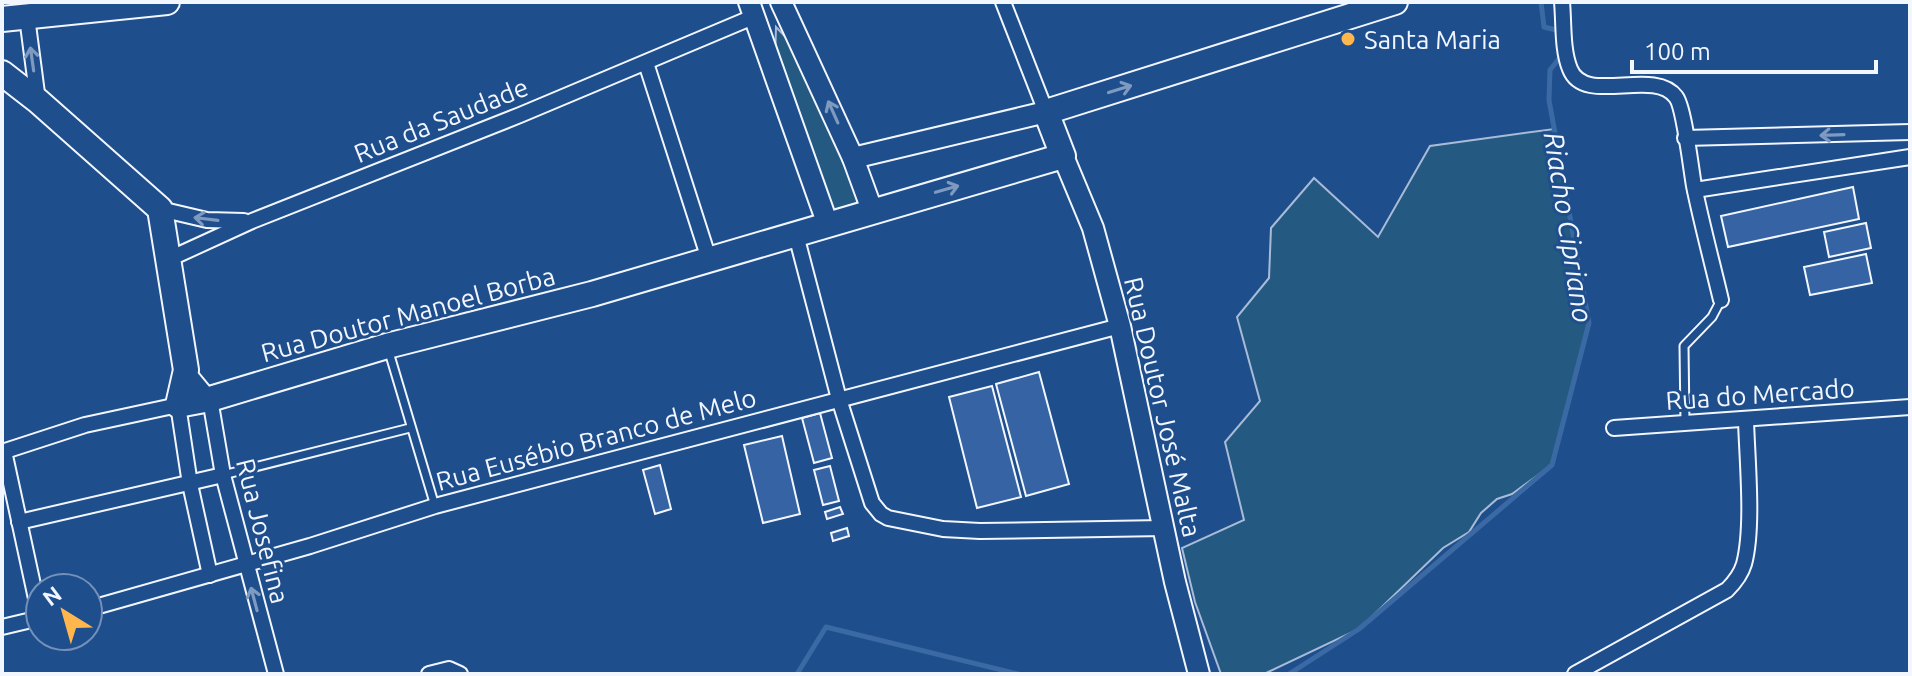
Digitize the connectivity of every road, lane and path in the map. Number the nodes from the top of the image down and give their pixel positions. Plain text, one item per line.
1 (167, 2) edge
2 (1003, 2) edge
3 (1395, 2) edge
4 (1562, 2) edge
5 (783, 3) edge
6 (751, 10) edge
7 (27, 17) junction
8 (2, 19) edge
9 (646, 63) junction
10 (2, 73) edge
11 (38, 101) junction
12 (1046, 112) junction
13 (1910, 132) edge
14 (1685, 138) junction
15 (1063, 156) junction
16 (1910, 157) edge
17 (853, 158) junction
18 (1695, 190) junction
19 (160, 209) junction
20 (872, 210) junction
21 (252, 221) junction
22 (828, 225) junction
23 (796, 235) junction
24 (169, 259) junction
25 (709, 259) junction
26 (1721, 300) joint
27 (1120, 326) junction
28 (387, 346) junction
29 (186, 370) junction
30 (210, 399) junction
31 (839, 399) junction
32 (178, 405) junction
33 (1910, 407) edge
34 (1746, 420) junction
35 (1685, 423) junction
36 (410, 428) junction
37 (1614, 428) dead end
38 (3, 451) edge
39 (223, 475) junction
40 (190, 484) junction
41 (435, 506) junction
42 (19, 522) junction
43 (1164, 528) junction
44 (245, 565) junction
45 (30, 572) edge
46 (210, 575) junction
47 (104, 605) edge
48 (24, 622) edge
49 (2, 627) edge
50 (276, 674) edge
51 (429, 674) edge
52 (460, 674) edge
53 (1199, 674) edge
54 (1575, 674) edge

1 - 7 main road
2 - 12 street
12 -> 3 main road
4 - 14 street
5 - 6 street
17 -> 5 street
6 - 9 street, Rua da Saudade
6 - 22 street
7 - 8 main road
11 -> 7 street
9 - 21 street, Rua da Saudade
9 - 25 street
10 - 11 main road
11 - 19 main road
12 - 15 main road
12 - 17 street
13 -> 14 street
14 - 18 street
20 -> 15 main road, Rua Doutor Manoel Borba
15 - 27 street, Rua Doutor José Malta
16 - 18 street
17 - 20 street
18 - 26 street
21 -> 19 street, Rua da Saudade
19 - 24 main road
20 - 22 main road, Rua Doutor Manoel Borba
21 - 24 street, Rua da Saudade
22 - 23 main road, Rua Doutor Manoel Borba
23 - 25 main road, Rua Doutor Manoel Borba
23 - 31 street
24 - 29 main road
25 - 28 main road, Rua Doutor Manoel Borba
26 - 35 lane
27 - 31 street, Rua Eusébio Branco de Melo
27 - 43 street, Rua Doutor José Malta
28 - 30 main road, Rua Doutor Manoel Borba
28 - 36 lane
29 - 30 street
29 - 32 main road
30 - 32 main road, Rua Doutor Manoel Borba
30 - 39 street, Rua Josefina
31 - 41 street, Rua Eusébio Branco de Melo
31 - 43 street
32 - 38 street, Rua Doutor Manoel Borba
32 - 40 street
33 - 34 street, Rua do Mercado
34 - 35 street, Rua do Mercado
34 - 54 street
35 - 37 street, Rua do Mercado
36 - 39 lane
36 - 41 lane
38 - 42 street
39 - 40 street
39 - 44 street, Rua Josefina
40 - 42 street
40 - 46 street
41 - 44 street, Rua Eusébio Branco de Melo
42 - 45 street
43 - 53 street, Rua Doutor José Malta
44 - 46 street, Rua Eusébio Branco de Melo
50 -> 44 street, Rua Josefina
46 - 47 street, Rua Eusébio Branco de Melo
48 - 49 street
51 - 52 street

